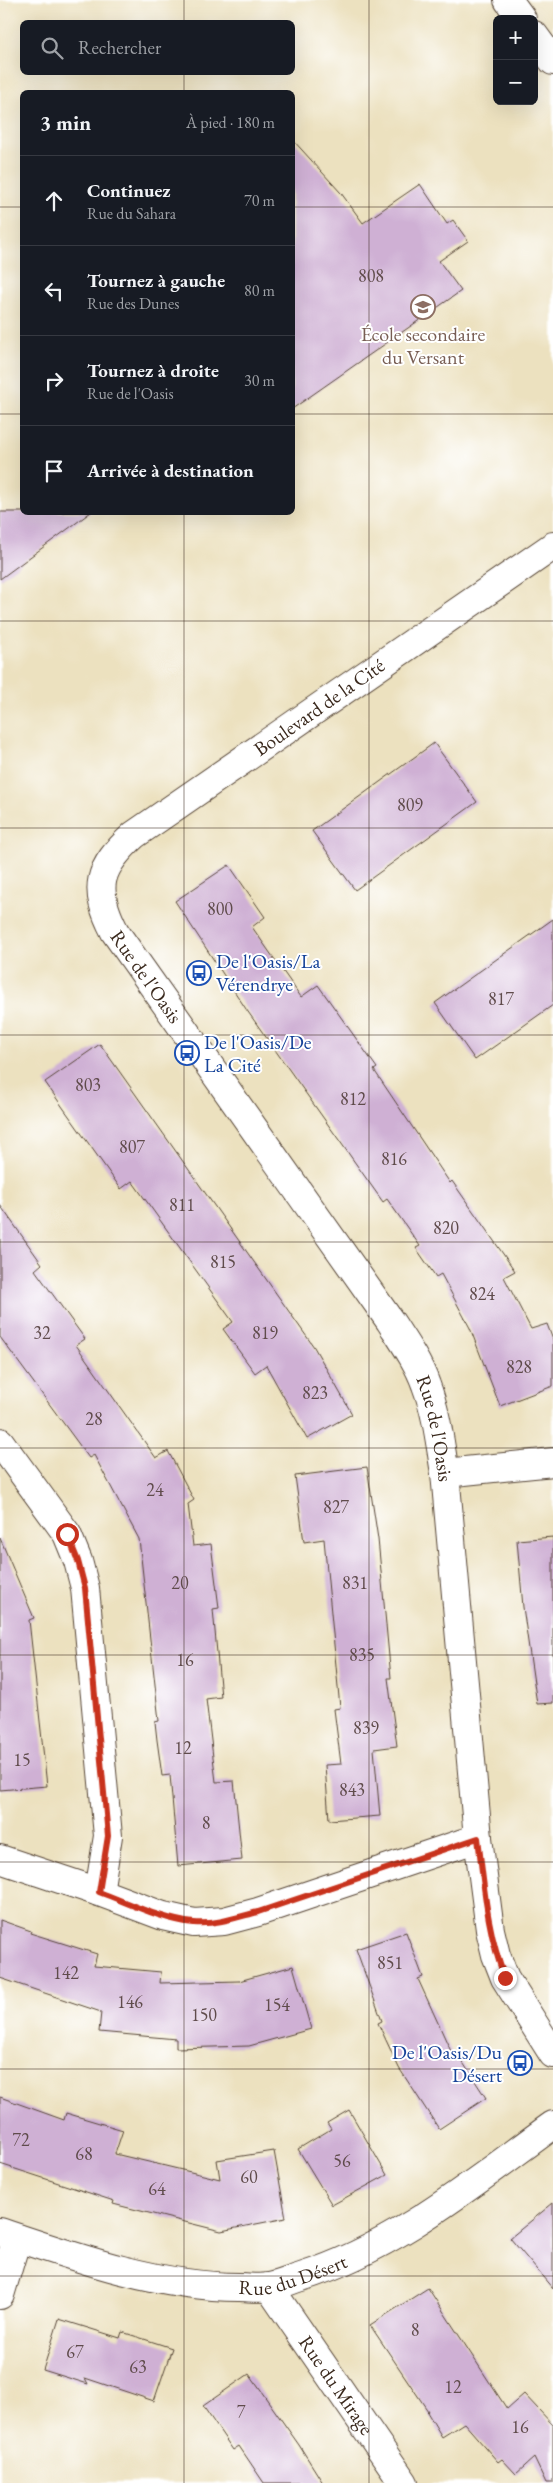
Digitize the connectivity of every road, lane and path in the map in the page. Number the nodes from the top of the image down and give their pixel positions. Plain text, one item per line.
1 (508, 0) edge
2 (519, 15) edge
3 (538, 41) edge
4 (553, 61) edge
5 (553, 546) edge
6 (101, 883) joint
7 (0, 1442) edge
8 (553, 1462) edge
9 (445, 1474) junction
10 (478, 1838) junction
11 (0, 1859) edge
12 (99, 1892) junction
13 (553, 2054) edge
14 (553, 2125) edge
15 (9, 2235) edge
16 (269, 2287) junction
17 (0, 2296) edge
18 (404, 2483) edge

1 - 2 street
3 - 4 street
5 - 6 street, Boulevard de la Cité
6 - 9 street, Rue de l'Oasis
7 - 12 street
8 - 9 street
9 - 10 street, Rue de l'Oasis
10 - 12 street
10 - 13 street, Rue de l'Oasis
11 - 12 street
14 - 16 street, Rue du Désert
15 - 16 street, Rue du Désert
15 - 17 street
16 - 18 street, Rue du Mirage

